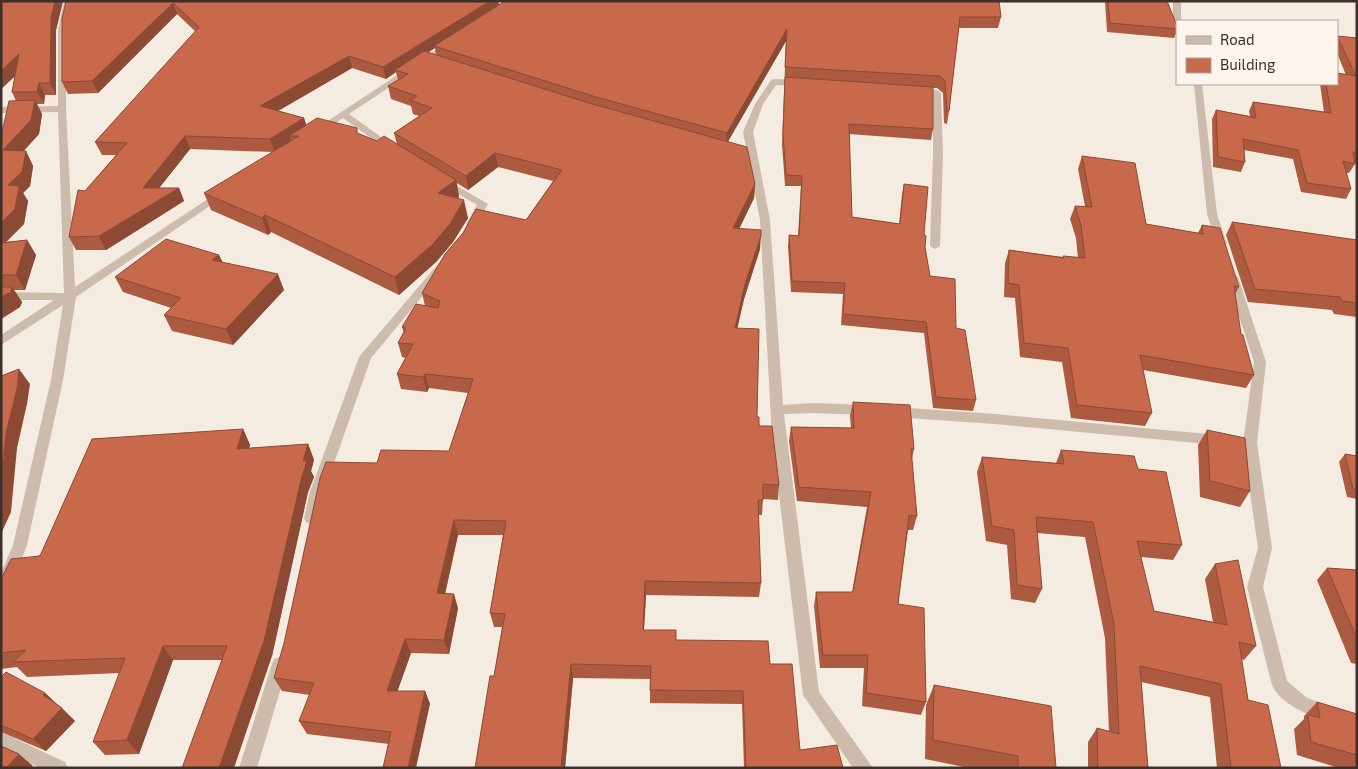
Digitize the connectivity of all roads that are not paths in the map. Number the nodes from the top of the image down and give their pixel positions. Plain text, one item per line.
1 (68, 1) edge
2 (1177, 1) edge
3 (1177, 20) edge
4 (457, 40) edge
5 (811, 84) edge
6 (1198, 85) edge
7 (908, 90) edge
8 (62, 109) junction
9 (1, 110) edge
10 (343, 114) junction
11 (310, 136) edge
12 (403, 157) edge
13 (435, 176) edge
14 (227, 191) edge
15 (464, 236) edge
16 (934, 246) dead end
17 (447, 259) edge
18 (1, 296) edge
19 (70, 296) junction
20 (1, 341) edge
21 (778, 410) junction
22 (1241, 442) junction
23 (309, 530) edge
24 (1, 593) edge
25 (284, 646) edge
26 (1357, 723) edge
27 (1, 740) edge
28 (59, 768) edge
29 (248, 768) edge
30 (864, 768) edge

1 - 8 street
2 - 3 street
4 - 10 street
5 - 21 street
6 - 22 street
7 - 16 street
8 - 9 street
8 - 19 street
10 - 11 street
10 - 12 street
13 - 15 street
14 - 19 street
17 - 23 street
18 - 19 street
19 - 20 street
19 - 24 street
21 - 22 street
21 - 30 street
22 - 26 street
25 - 29 street
27 - 28 street

